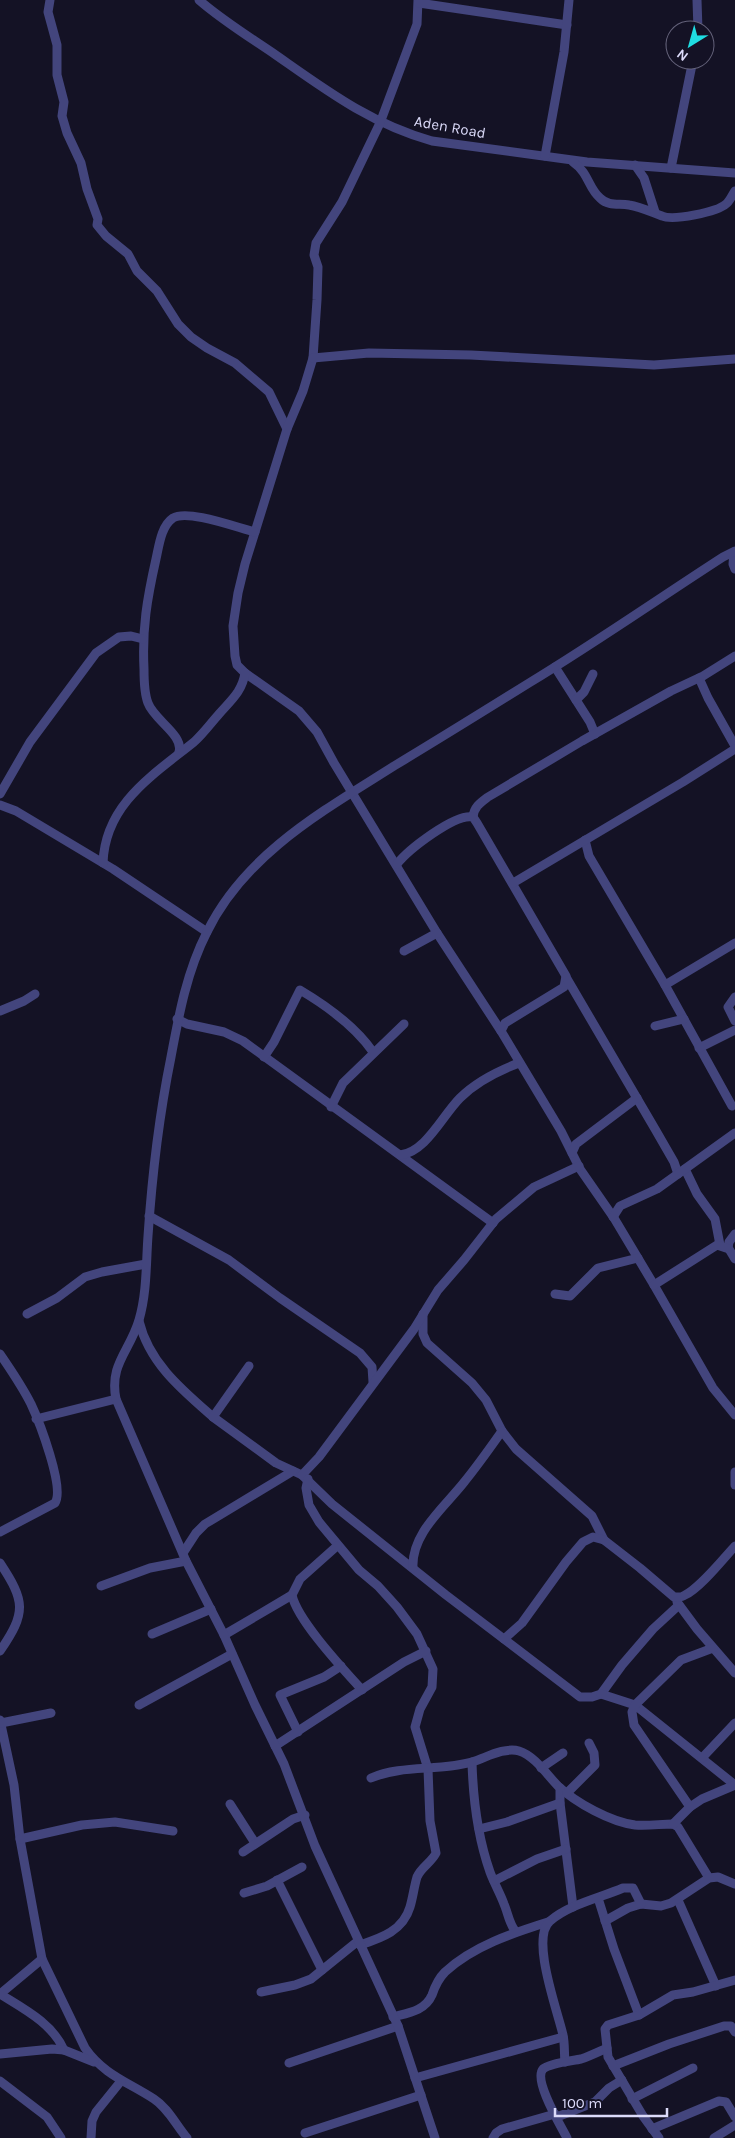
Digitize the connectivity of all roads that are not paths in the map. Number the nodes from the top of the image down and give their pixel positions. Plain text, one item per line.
1 (50, 0) edge
2 (199, 0) edge
3 (569, 0) edge
4 (697, 0) edge
5 (419, 2) edge
6 (211, 4) edge
7 (698, 20) edge
8 (567, 24) junction
9 (691, 70) edge
10 (380, 123) junction
11 (545, 156) junction
12 (571, 160) junction
13 (635, 165) junction
14 (672, 168) junction
15 (735, 173) edge
16 (735, 191) edge
17 (655, 212) junction
18 (313, 358) junction
19 (735, 359) edge
20 (286, 429) junction
21 (255, 532) junction
22 (735, 552) edge
23 (735, 569) edge
24 (143, 639) junction
25 (735, 656) edge
26 (555, 667) junction
27 (245, 673) junction
28 (593, 674) dead end
29 (699, 678) junction
30 (576, 700) junction
31 (595, 734) junction
32 (735, 747) edge
33 (179, 752) junction
34 (353, 792) junction
35 (0, 794) edge
36 (0, 805) edge
37 (473, 817) junction
38 (585, 840) junction
39 (103, 863) junction
40 (397, 864) junction
41 (513, 883) junction
42 (206, 932) junction
43 (437, 933) junction
44 (735, 943) edge
45 (404, 951) dead end
46 (566, 976) junction
47 (665, 985) junction
48 (35, 994) dead end
49 (735, 997) edge
50 (0, 1011) edge
51 (177, 1019) junction
52 (684, 1019) junction
53 (735, 1021) edge
54 (404, 1024) dead end
55 (655, 1026) dead end
56 (735, 1030) edge
57 (501, 1031) junction
58 (699, 1048) junction
59 (373, 1052) junction
60 (264, 1057) junction
61 (519, 1063) junction
62 (637, 1098) junction
63 (732, 1106) dead end
64 (331, 1107) junction
65 (735, 1133) edge
66 (572, 1154) junction
67 (400, 1155) junction
68 (579, 1166) junction
69 (681, 1172) junction
70 (149, 1216) junction
71 (613, 1217) junction
72 (493, 1223) junction
73 (735, 1234) edge
74 (724, 1247) junction
75 (638, 1258) junction
76 (735, 1259) edge
77 (146, 1264) junction
78 (654, 1285) junction
79 (555, 1294) dead end
80 (424, 1313) junction
81 (27, 1314) dead end
82 (139, 1320) junction
83 (0, 1354) edge
84 (249, 1366) dead end
85 (373, 1382) junction
86 (116, 1399) junction
87 (735, 1414) edge
88 (214, 1417) junction
89 (36, 1419) junction
90 (502, 1431) junction
91 (293, 1471) junction
92 (735, 1472) edge
93 (305, 1477) junction
94 (735, 1485) edge
95 (0, 1532) edge
96 (604, 1540) junction
97 (337, 1546) junction
98 (735, 1546) edge
99 (185, 1557) junction
100 (0, 1563) edge
101 (413, 1568) junction
102 (101, 1586) dead end
103 (292, 1595) junction
104 (674, 1597) junction
105 (679, 1605) junction
106 (210, 1609) junction
107 (152, 1634) dead end
108 (224, 1635) junction
109 (504, 1639) junction
110 (713, 1648) junction
111 (0, 1651) edge
112 (426, 1651) junction
113 (232, 1654) junction
114 (341, 1666) junction
115 (735, 1673) edge
116 (362, 1690) junction
117 (601, 1694) junction
118 (139, 1705) dead end
119 (635, 1706) junction
120 (51, 1713) dead end
121 (0, 1721) edge
122 (735, 1723) edge
123 (298, 1732) junction
124 (589, 1743) dead end
125 (275, 1746) junction
126 (563, 1753) dead end
127 (702, 1758) junction
128 (472, 1762) junction
129 (541, 1768) junction
130 (428, 1769) junction
131 (371, 1778) dead end
132 (735, 1785) edge
133 (564, 1790) junction
134 (560, 1803) junction
135 (230, 1804) dead end
136 (690, 1806) junction
137 (305, 1815) junction
138 (673, 1824) junction
139 (479, 1829) junction
140 (172, 1831) dead end
141 (20, 1839) junction
142 (256, 1843) junction
143 (566, 1849) junction
144 (243, 1852) dead end
145 (302, 1866) dead end
146 (709, 1878) junction
147 (276, 1880) junction
148 (494, 1881) junction
149 (735, 1884) edge
150 (244, 1893) dead end
151 (598, 1898) junction
152 (678, 1900) junction
153 (641, 1904) junction
154 (573, 1907) junction
155 (548, 1922) junction
156 (605, 1922) junction
157 (516, 1932) junction
158 (359, 1944) junction
159 (42, 1959) junction
160 (322, 1970) junction
161 (735, 1980) edge
162 (716, 1986) junction
163 (261, 1992) dead end
164 (639, 2015) junction
165 (393, 2017) junction
166 (398, 2026) junction
167 (735, 2032) edge
168 (564, 2037) junction
169 (607, 2048) junction
170 (64, 2050) junction
171 (0, 2054) edge
172 (94, 2062) junction
173 (565, 2062) junction
174 (289, 2063) dead end
175 (613, 2066) junction
176 (693, 2068) dead end
177 (415, 2078) junction
178 (622, 2080) junction
179 (121, 2081) junction
180 (0, 2082) edge
181 (421, 2095) junction
182 (632, 2099) junction
183 (556, 2116) junction
184 (735, 2117) edge
185 (735, 2125) edge
186 (652, 2129) junction
187 (305, 2134) dead end
188 (61, 2138) edge
189 (92, 2138) edge
190 (187, 2138) edge
191 (435, 2138) edge
192 (493, 2138) edge
193 (567, 2138) edge
194 (659, 2138) edge
195 (714, 2138) edge

1 - 20 street
2 - 6 street, Aden Road
3 - 8 street
4 - 7 street
5 - 8 street
5 - 10 street
6 - 10 street, Aden Road
8 - 11 street
9 - 14 street
10 - 11 street, Aden Road
10 - 18 street
11 - 12 street, Aden Road
12 - 13 street, Aden Road
12 - 17 street
13 - 14 street, Aden Road
13 - 17 street
14 - 15 street, Aden Road
16 - 17 street
18 - 19 street
18 - 20 street
20 - 21 street
21 - 24 street
21 - 27 street
22 - 23 street
22 - 26 street
24 - 33 street
24 - 35 street
25 - 29 street
26 - 30 street
26 - 34 street
27 - 33 street
27 - 34 street
28 - 30 street
29 - 31 street
29 - 32 street
30 - 31 street
31 - 37 street
32 - 38 street
33 - 39 street
34 - 40 street
34 - 42 street
36 - 39 street
37 - 40 street
37 - 41 street
38 - 41 street
38 - 47 street
39 - 42 street
40 - 43 street
41 - 46 street
42 - 51 street
43 - 45 street
43 - 57 street
44 - 47 street
46 - 57 street
46 - 62 street
47 - 52 street
48 - 50 street
49 - 53 street
51 - 60 street
51 - 70 street
52 - 55 street
52 - 58 street
54 - 59 street
56 - 58 street
57 - 61 street
58 - 63 street
59 - 60 street
59 - 64 street
60 - 64 street
61 - 66 street
61 - 67 street
62 - 66 street
62 - 69 street
64 - 67 street
65 - 69 street
66 - 68 street
67 - 72 street
68 - 71 street
68 - 72 street
69 - 71 street
69 - 74 street
70 - 77 street
70 - 85 street
71 - 75 street
72 - 80 street
73 - 74 street
74 - 76 street
74 - 78 street
75 - 78 street
75 - 79 street
77 - 81 street
77 - 82 street
78 - 87 street
80 - 85 street
80 - 90 street
82 - 86 street
82 - 88 street
83 - 89 street
84 - 88 street
85 - 93 street
86 - 89 street
86 - 99 street
88 - 91 street
89 - 95 street
90 - 96 street
90 - 101 street
91 - 93 street
91 - 99 street
92 - 94 street
93 - 97 street
93 - 101 street
96 - 104 street
96 - 109 street
97 - 103 street
97 - 112 street
98 - 104 street
99 - 102 street
99 - 106 street
100 - 111 street
101 - 109 street
103 - 108 street
103 - 114 street
104 - 105 street
105 - 110 street
105 - 117 street
106 - 107 street
106 - 108 street
108 - 113 street
109 - 117 street
110 - 115 street
110 - 119 street
112 - 116 street
112 - 130 street
113 - 118 street
113 - 125 street
114 - 116 street
114 - 123 street
116 - 123 street
117 - 119 street
119 - 127 street
119 - 136 street
120 - 121 street
121 - 141 street
122 - 127 street
123 - 125 street
124 - 133 street
125 - 137 street
126 - 129 street
127 - 132 street
128 - 129 street
128 - 130 street
128 - 139 street
129 - 133 street
130 - 131 street
130 - 158 street
132 - 136 street
133 - 134 street
133 - 138 street
134 - 139 street
134 - 143 street
135 - 142 street
136 - 138 street
137 - 142 street
137 - 158 street
138 - 146 street
139 - 148 street
140 - 141 street
141 - 159 street
142 - 144 street
143 - 148 street
143 - 154 street
145 - 147 street
146 - 149 street
146 - 152 street
147 - 150 street
147 - 160 street
148 - 157 street
151 - 153 street
151 - 154 street
151 - 156 street
152 - 153 street
152 - 162 street
153 - 156 street
154 - 155 street
155 - 157 street
155 - 168 street
156 - 164 street
157 - 165 street
158 - 160 street
158 - 165 street
159 - 170 street
159 - 172 street
160 - 163 street
161 - 162 street
162 - 164 street
164 - 169 street
165 - 166 street
166 - 174 street
166 - 177 street
167 - 175 street
168 - 173 street
168 - 177 street
169 - 173 street
169 - 175 street
170 - 171 street
170 - 172 street
172 - 179 street
173 - 183 street
175 - 178 street
176 - 182 street
177 - 181 street
178 - 182 street
178 - 183 street
179 - 189 street
179 - 190 street
180 - 188 street
181 - 187 street
181 - 191 street
182 - 186 street
183 - 192 street
183 - 193 street
184 - 186 street
185 - 195 street
186 - 194 street

